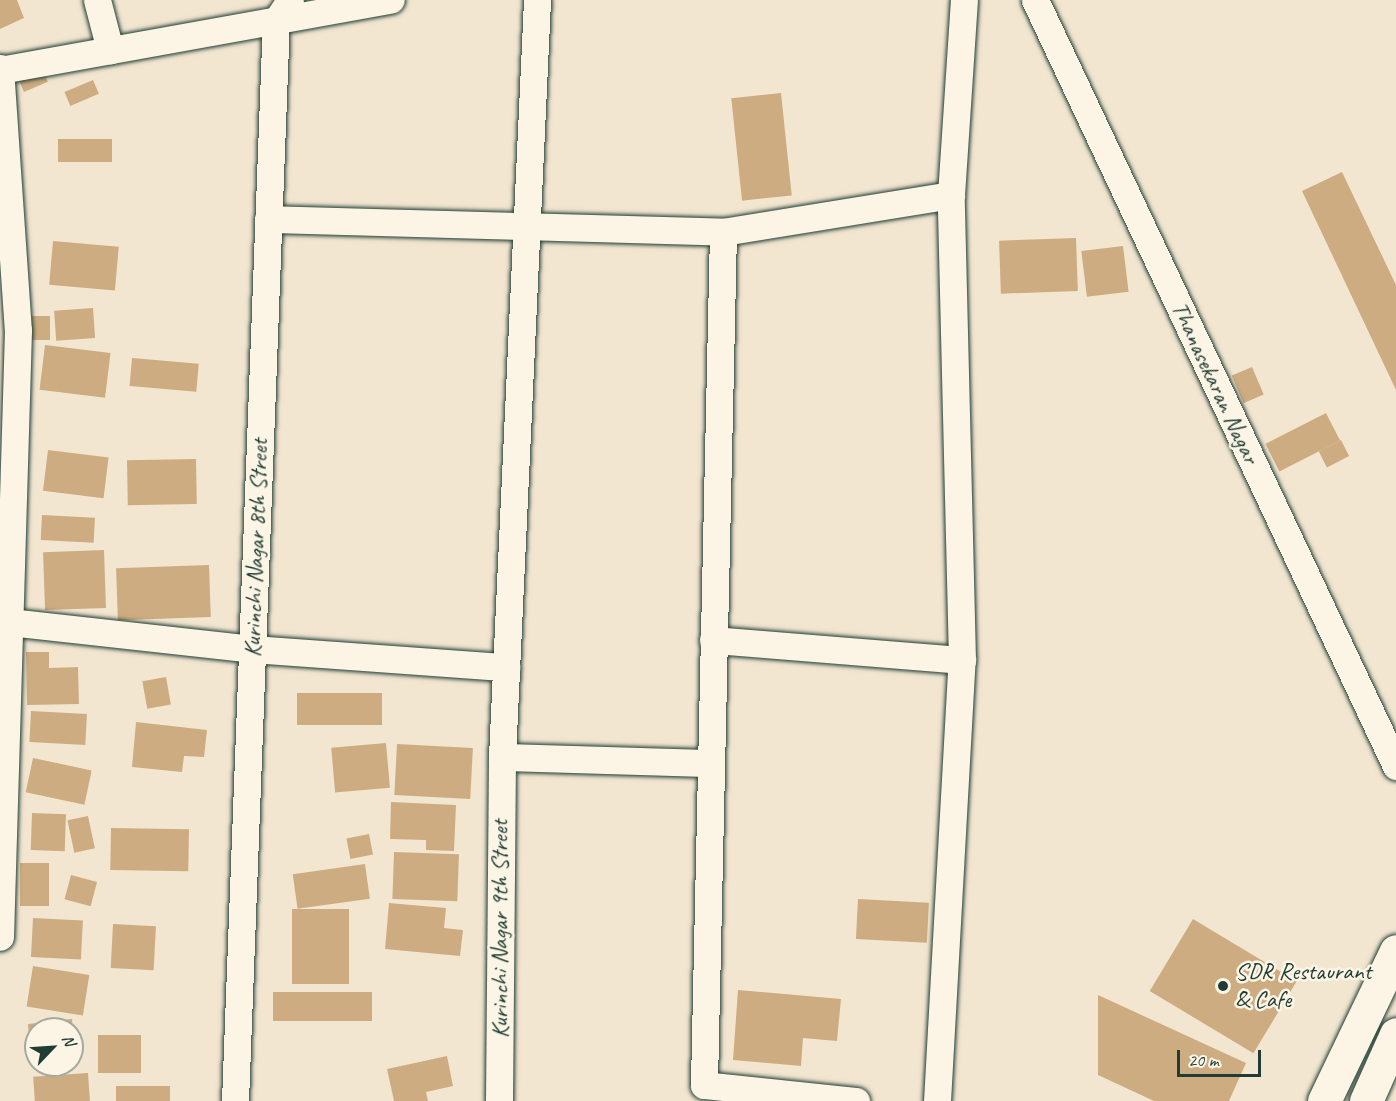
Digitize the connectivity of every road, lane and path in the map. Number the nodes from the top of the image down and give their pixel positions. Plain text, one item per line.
1 (97, 0) edge
2 (391, 0) edge
3 (537, 0) edge
4 (964, 0) edge
5 (1035, 0) edge
6 (283, 11) edge
7 (110, 50) junction
8 (0, 69) edge
9 (951, 195) junction
10 (268, 219) junction
11 (526, 226) junction
12 (723, 232) junction
13 (8, 284) edge
14 (6, 478) edge
15 (5, 557) edge
16 (4, 621) edge
17 (713, 640) junction
18 (252, 649) junction
19 (962, 660) junction
20 (506, 667) junction
21 (502, 757) junction
22 (710, 763) junction
23 (1396, 766) edge
24 (2, 774) edge
25 (1, 869) edge
26 (0, 937) edge
27 (1396, 951) edge
28 (1396, 1034) edge
29 (234, 1101) edge
30 (499, 1101) edge
31 (856, 1101) edge
32 (937, 1101) edge
33 (1324, 1101) edge
34 (1366, 1101) edge

1 - 7 street
2 - 6 street
3 - 11 street, Kurinchi Nagar 9th Street
4 - 9 street
5 - 23 street, Thanasekaran Nagar
6 - 7 street
6 - 10 street, Kurinchi Nagar 8th Street
7 - 8 street
8 - 13 street
9 - 12 street
9 - 19 street
10 - 11 street
10 - 18 street, Kurinchi Nagar 8th Street
11 - 12 street
11 - 20 street, Kurinchi Nagar 9th Street
12 - 17 street
13 - 14 street
14 - 15 street
15 - 16 street
16 - 18 street
16 - 24 street
17 - 19 street
17 - 22 street
18 - 20 street
18 - 29 street, Kurinchi Nagar 8th Street
19 - 32 street
20 - 21 street, Kurinchi Nagar 9th Street
21 - 22 street
21 - 30 street, Kurinchi Nagar 9th Street
22 - 31 street
24 - 25 street
25 - 26 street
27 - 33 main road
28 - 34 main road

